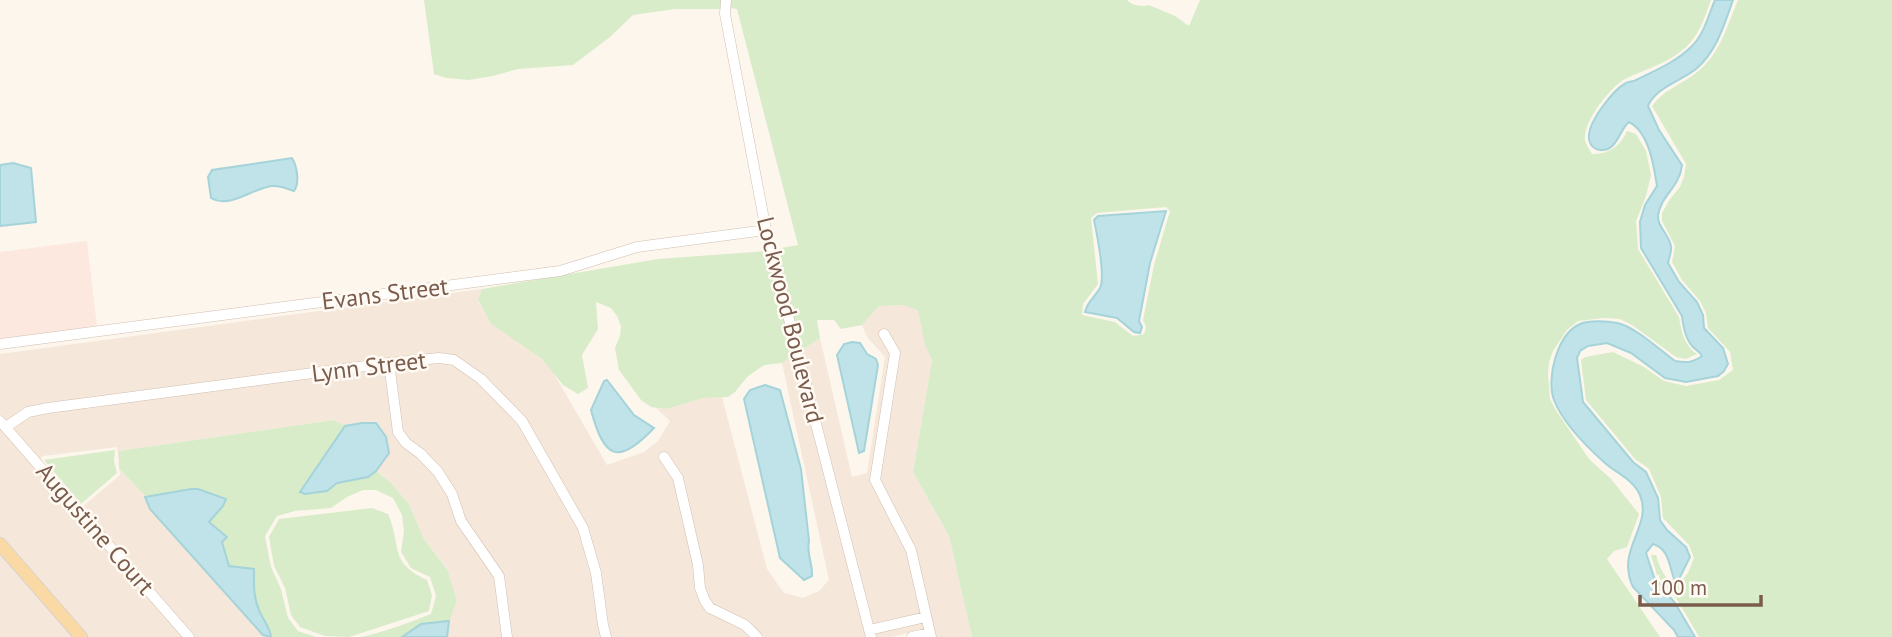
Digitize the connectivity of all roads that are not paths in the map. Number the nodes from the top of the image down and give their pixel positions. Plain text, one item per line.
1 (726, 0) edge
2 (766, 230) junction
3 (884, 334) dead end
4 (0, 344) edge
5 (389, 363) junction
6 (3, 424) edge
7 (664, 457) dead end
8 (0, 544) edge
9 (926, 617) junction
10 (870, 633) edge
11 (930, 635) edge
12 (81, 637) edge
13 (189, 637) edge
14 (507, 637) edge
15 (606, 637) edge
16 (757, 637) edge
17 (912, 637) edge

1 - 2 street, Lockwood Boulevard
2 - 4 street, Evans Street
2 - 10 street, Lockwood Boulevard
3 - 9 street
5 - 6 street, Lynn Street
5 - 14 street
5 - 15 street, Lynn Street
6 - 13 street, Augustine Court
7 - 16 street
8 - 12 main road
9 - 10 street
9 - 11 street
11 - 17 street

